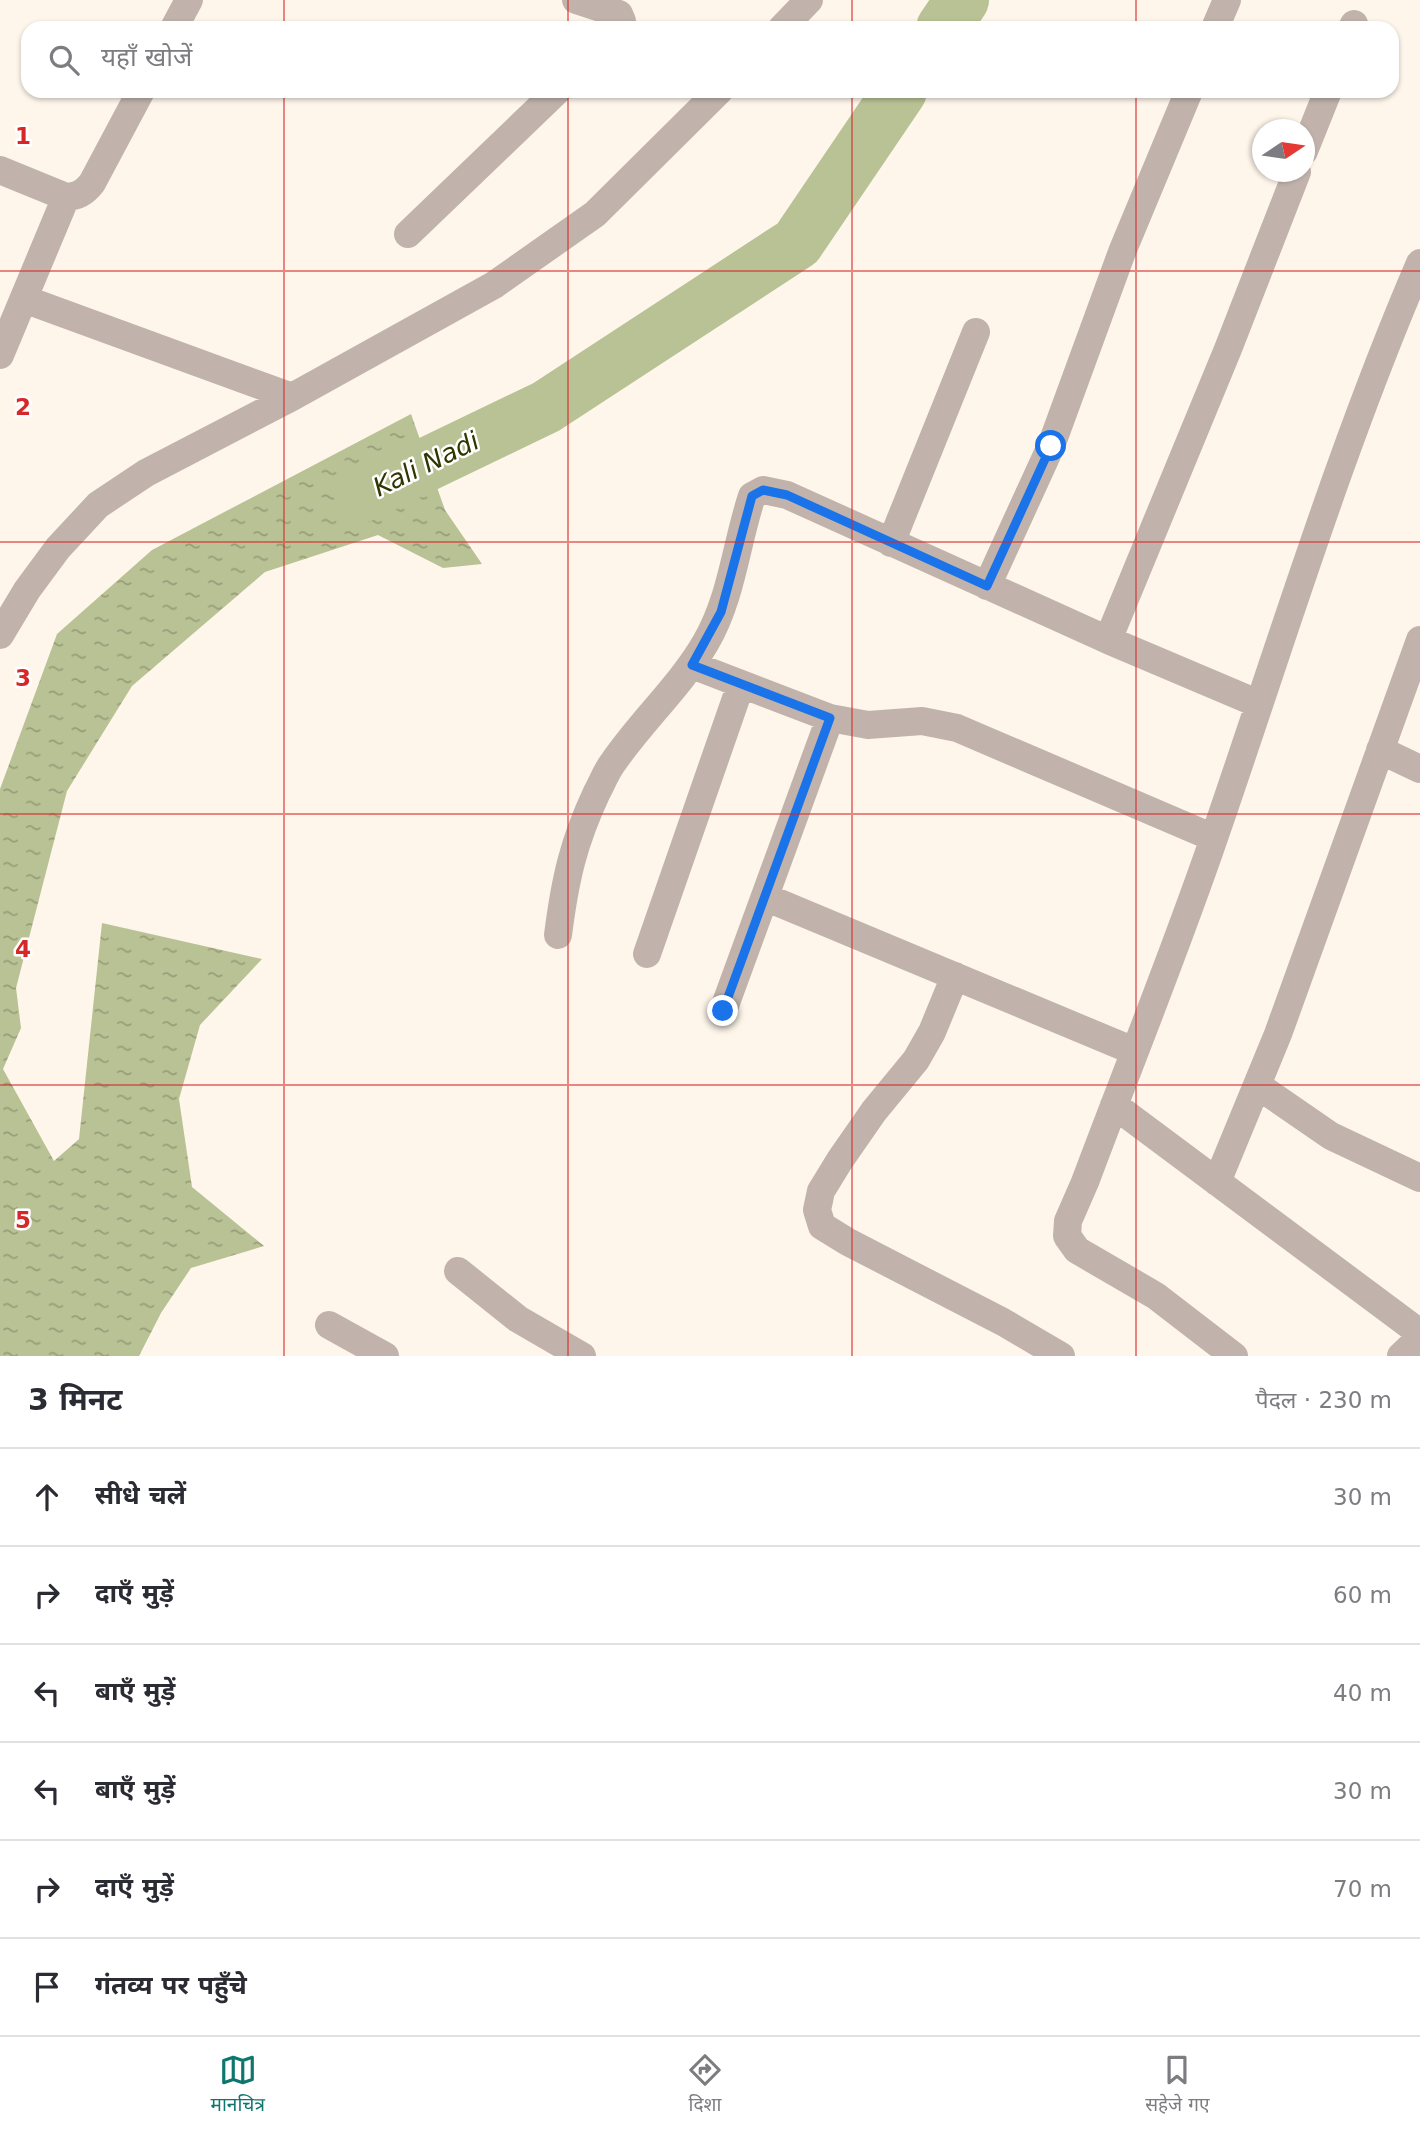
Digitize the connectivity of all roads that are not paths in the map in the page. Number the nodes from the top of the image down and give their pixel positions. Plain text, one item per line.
1 (189, 0) edge
2 (576, 0) edge
3 (809, 0) edge
4 (1227, 0) edge
5 (178, 21) edge
6 (622, 21) edge
7 (789, 21) edge
8 (1218, 21) edge
9 (137, 98) edge
10 (550, 98) edge
11 (712, 98) edge
12 (1186, 98) edge
13 (1325, 98) edge
14 (1315, 124) edge
15 (0, 170) edge
16 (1293, 182) edge
17 (66, 197) junction
18 (408, 234) dead end
19 (1420, 263) edge
20 (23, 299) junction
21 (976, 332) dead end
22 (0, 355) edge
23 (292, 397) junction
24 (891, 543) junction
25 (987, 586) junction
26 (0, 635) edge
27 (1108, 640) junction
28 (1420, 640) edge
29 (692, 665) junction
30 (740, 684) junction
31 (1259, 704) junction
32 (830, 718) junction
33 (1380, 750) junction
34 (1420, 769) edge
35 (1214, 838) junction
36 (765, 897) junction
37 (558, 935) dead end
38 (647, 954) dead end
39 (955, 976) junction
40 (723, 1011) dead end
41 (1134, 1051) junction
42 (1257, 1085) junction
43 (1114, 1105) junction
44 (1420, 1178) edge
45 (1217, 1182) junction
46 (458, 1271) dead end
47 (329, 1325) dead end
48 (1420, 1336) edge
49 (385, 1356) edge
50 (582, 1356) edge
51 (1060, 1356) edge
52 (1234, 1356) edge
53 (1401, 1356) edge

1 - 5 street
2 - 6 street
3 - 7 street
4 - 8 street
9 - 17 street
10 - 18 street
11 - 23 street
12 - 25 street
13 - 14 street
15 - 17 street
16 - 27 street
17 - 20 street
19 - 31 street
20 - 22 street
20 - 23 street
21 - 24 street
23 - 26 street
24 - 25 street
24 - 29 street
25 - 27 street
27 - 31 street
28 - 33 street
29 - 30 street
29 - 37 street
30 - 32 street
30 - 38 street
31 - 35 street
32 - 35 street
32 - 36 street
33 - 34 street
33 - 42 street
35 - 41 street
36 - 39 street
36 - 40 street
39 - 41 street
39 - 51 street
41 - 43 street
42 - 44 street
42 - 45 street
43 - 45 street
43 - 52 street
45 - 48 street
46 - 50 street
47 - 49 street
48 - 53 street

